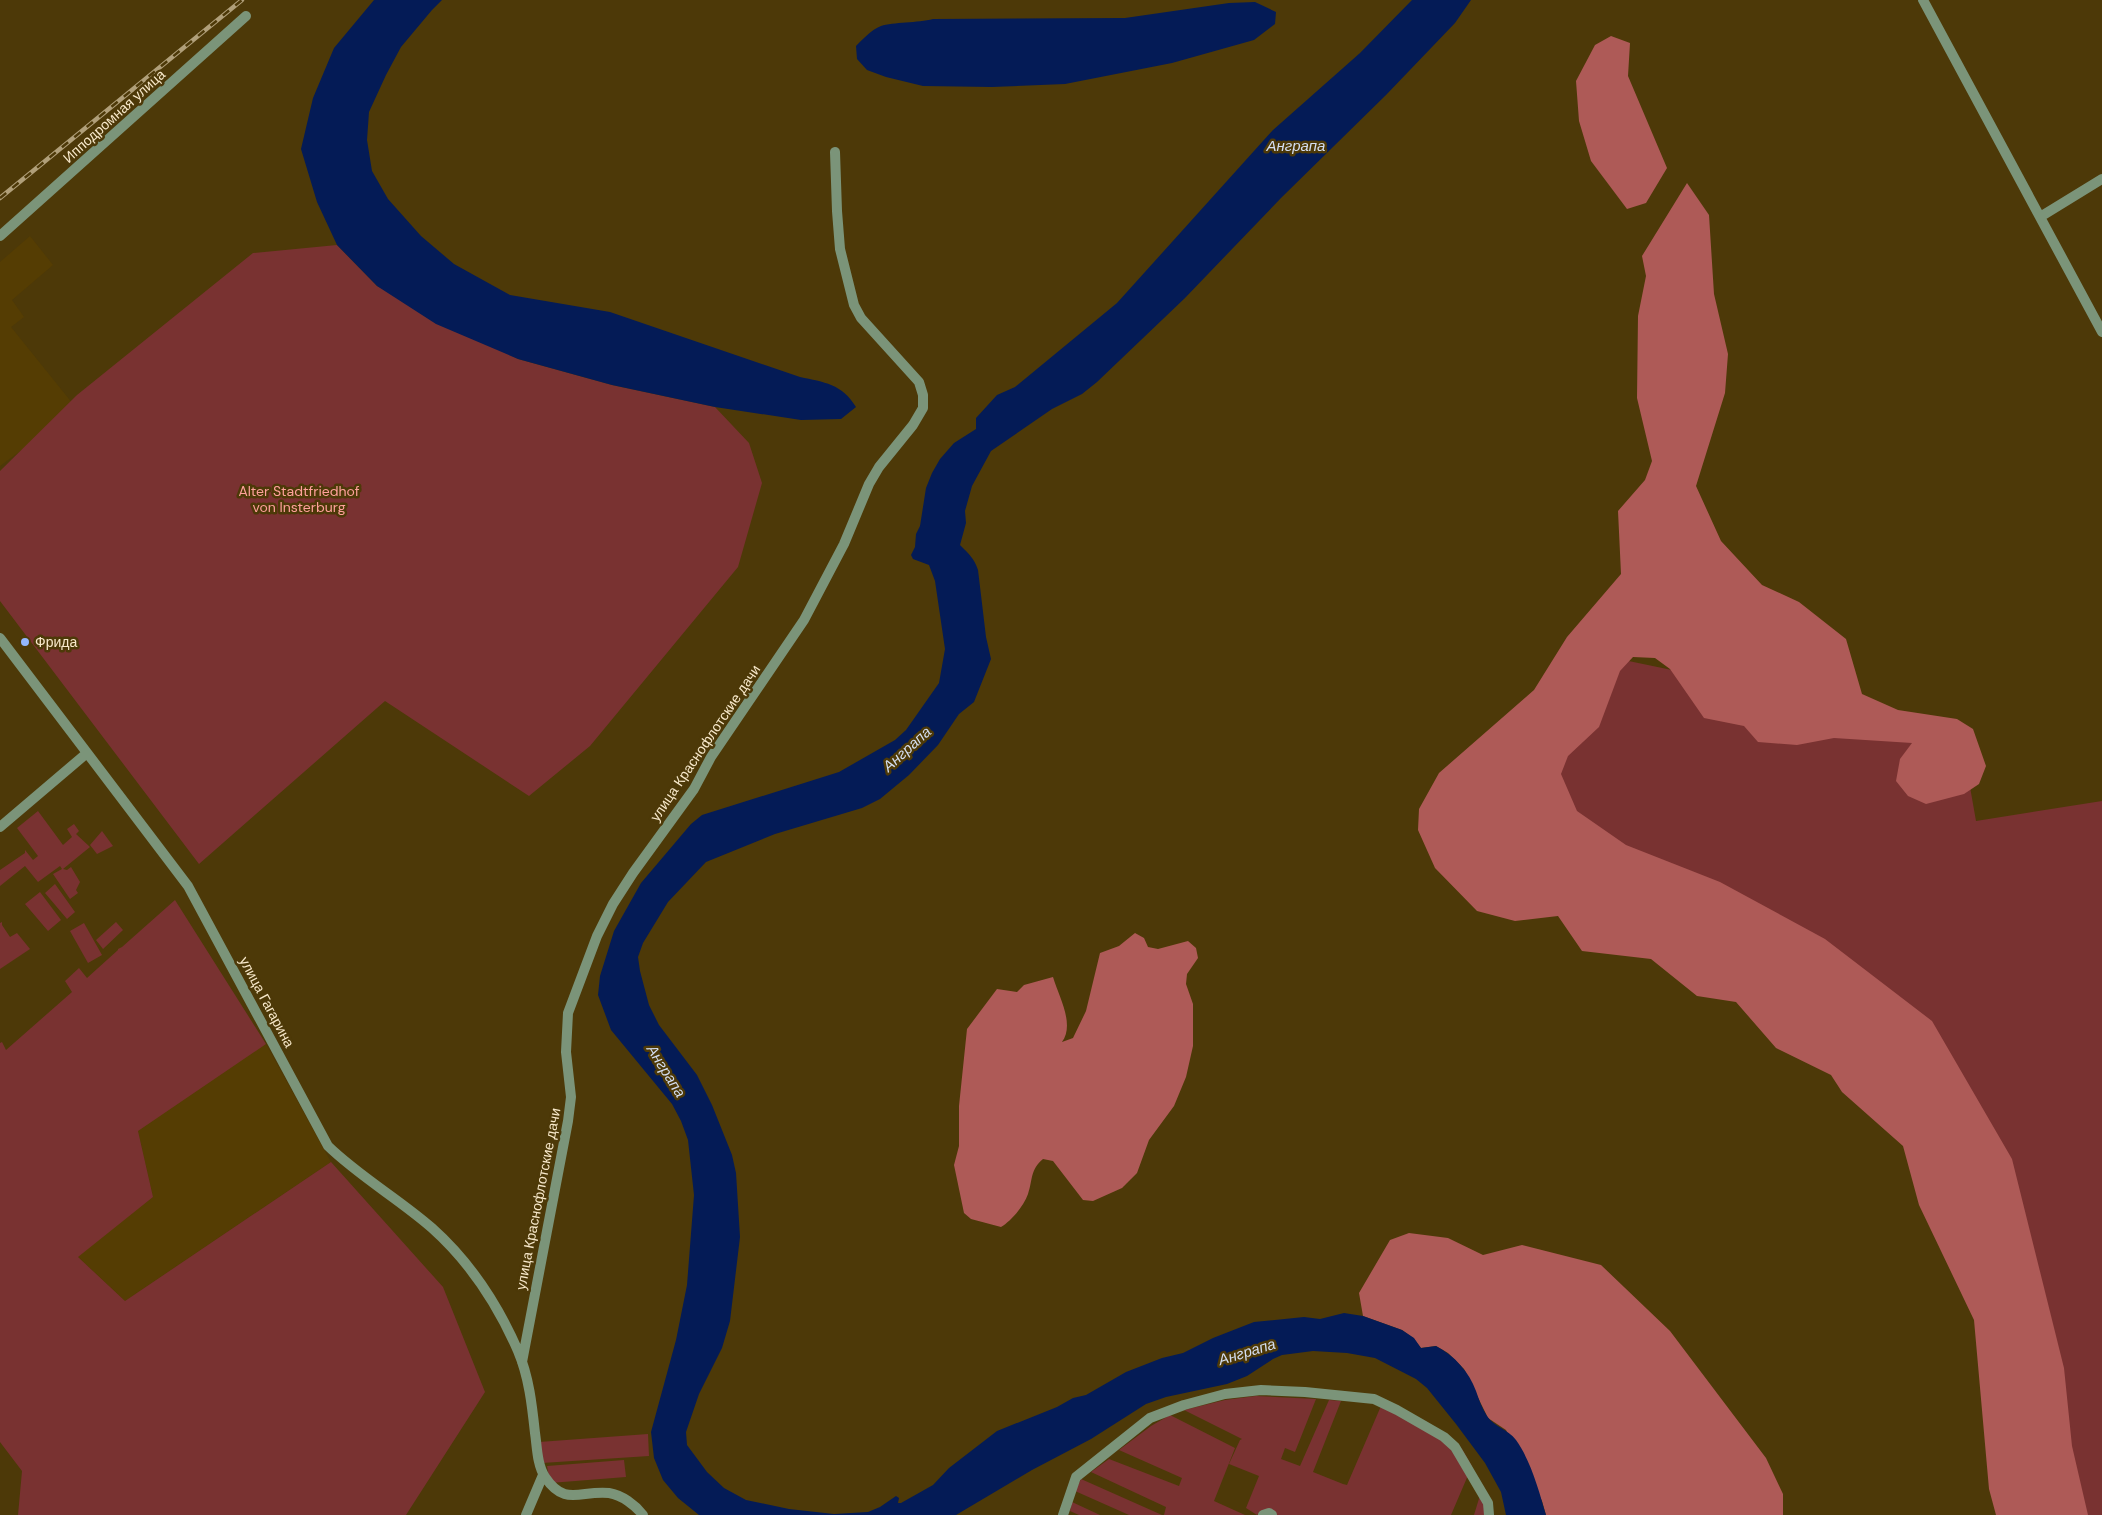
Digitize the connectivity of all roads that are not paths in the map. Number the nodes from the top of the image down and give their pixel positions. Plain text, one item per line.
1 (1923, 0) edge
2 (246, 16) dead end
3 (835, 152) dead end
4 (2102, 179) edge
5 (2040, 217) junction
6 (0, 236) edge
7 (2102, 332) edge
8 (0, 638) edge
9 (87, 754) junction
10 (0, 827) edge
11 (522, 1362) junction
12 (543, 1475) junction
13 (526, 1515) edge
14 (643, 1515) edge
15 (1064, 1515) edge
16 (1263, 1515) edge
17 (1272, 1515) edge
18 (1489, 1515) edge

1 - 5 street
2 - 6 street, Ипподромная улица
3 - 11 street, улица Краснофлотские дачи
4 - 5 street
5 - 7 street
8 - 9 street, улица Гагарина
9 - 10 street
9 - 11 street, улица Гагарина
11 - 12 street, улица Краснофлотские дачи
12 - 13 street
12 - 14 street
15 - 18 street
16 - 17 street

